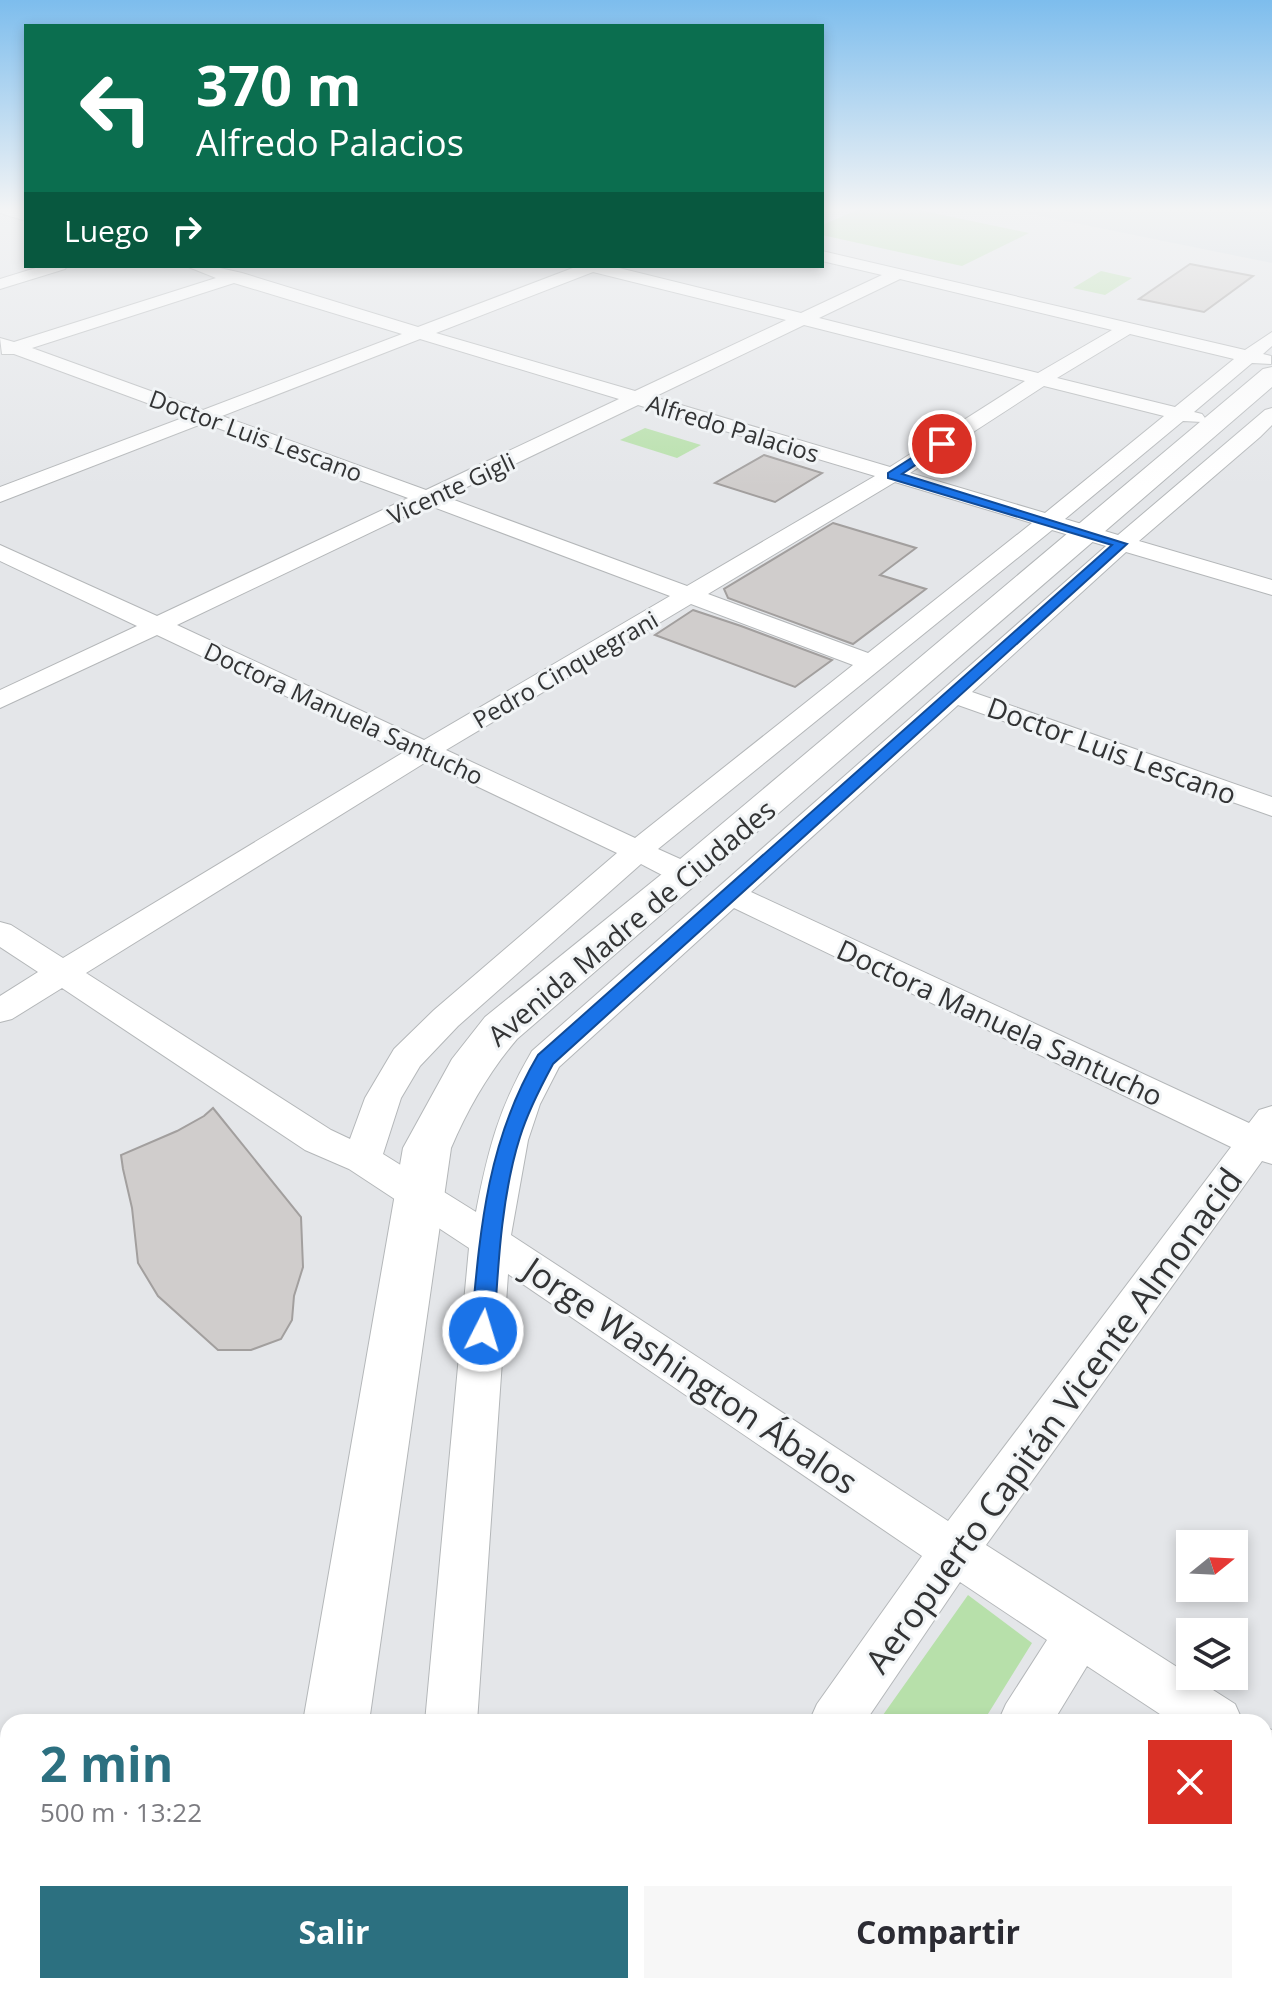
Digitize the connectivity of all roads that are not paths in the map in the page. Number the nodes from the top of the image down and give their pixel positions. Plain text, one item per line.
1 (160, 300) edge
2 (307, 300) edge
3 (504, 300) edge
4 (724, 300) edge
5 (844, 300) edge
6 (1015, 300) edge
7 (802, 320) junction
8 (1129, 327) junction
9 (418, 333) junction
10 (1272, 337) edge
11 (5, 348) edge
12 (1264, 364) edge
13 (1040, 380) junction
14 (639, 400) junction
15 (203, 416) junction
16 (1238, 425) edge
17 (892, 475) junction
18 (0, 495) edge
19 (429, 498) junction
20 (1085, 533) junction
21 (0, 552) edge
22 (1272, 588) edge
23 (690, 596) junction
24 (157, 625) junction
25 (871, 663) junction
26 (953, 694) junction
27 (0, 700) edge
28 (425, 751) junction
29 (1272, 807) edge
30 (637, 851) junction
31 (687, 874) junction
32 (729, 894) junction
33 (0, 932) edge
34 (63, 973) junction
35 (0, 1011) edge
36 (1266, 1137) edge
37 (362, 1159) junction
38 (419, 1198) junction
39 (490, 1241) junction
40 (954, 1551) junction
41 (1080, 1633) junction
42 (337, 1714) edge
43 (452, 1714) edge
44 (841, 1714) edge
45 (1029, 1714) edge
46 (1205, 1714) edge

1 - 11 street
2 - 9 street, Alfredo Palacios
3 - 9 street
4 - 7 street
5 - 7 street, Vicente Gigli
6 - 8 street
7 - 13 street
7 - 14 street, Vicente Gigli
8 - 12 street
8 - 13 street, Pedro Cinquegrani
9 - 14 street, Alfredo Palacios
9 - 15 street
10 - 12 street
11 - 15 street, Doctor Luis Lescano
12 - 16 main road, Avenida Madre de Ciudades
13 - 16 street
13 - 17 street, Pedro Cinquegrani
14 - 17 street, Alfredo Palacios
14 - 19 street, Vicente Gigli
15 - 18 street
15 - 19 street, Doctor Luis Lescano
16 - 20 main road, Avenida Madre de Ciudades
17 - 20 street, Alfredo Palacios
17 - 23 street, Pedro Cinquegrani
19 - 23 street, Doctor Luis Lescano
19 - 24 street, Vicente Gigli
20 - 22 street, Alfredo Palacios
20 - 25 street
20 - 26 street
20 - 31 main road, Avenida Madre de Ciudades
21 - 24 street, Doctora Manuela Santucho
23 - 25 street, Doctor Luis Lescano
23 - 28 street, Pedro Cinquegrani
24 - 27 street, Vicente Gigli
24 - 28 street, Doctora Manuela Santucho
25 - 30 street
26 - 29 street, Doctor Luis Lescano
26 - 32 street
28 - 30 street, Doctora Manuela Santucho
28 - 34 street, Pedro Cinquegrani
30 - 31 street, Doctora Manuela Santucho
30 - 37 street
31 - 38 main road, Avenida Madre de Ciudades
32 - 36 street, Doctora Manuela Santucho
32 - 39 street
33 - 34 street, Jorge Washington Ábalos
34 - 35 street, Pedro Cinquegrani
34 - 37 street, Jorge Washington Ábalos
36 - 40 street, Aeropuerto Capitán Vicente Almonacid
37 - 38 street, Jorge Washington Ábalos
38 - 39 street, Jorge Washington Ábalos
38 - 42 main road, Avenida Madre de Ciudades
39 - 40 street, Jorge Washington Ábalos
39 - 43 street
40 - 41 street, Jorge Washington Ábalos
40 - 44 street, Aeropuerto Capitán Vicente Almonacid
41 - 45 street
41 - 46 street, Jorge Washington Ábalos

